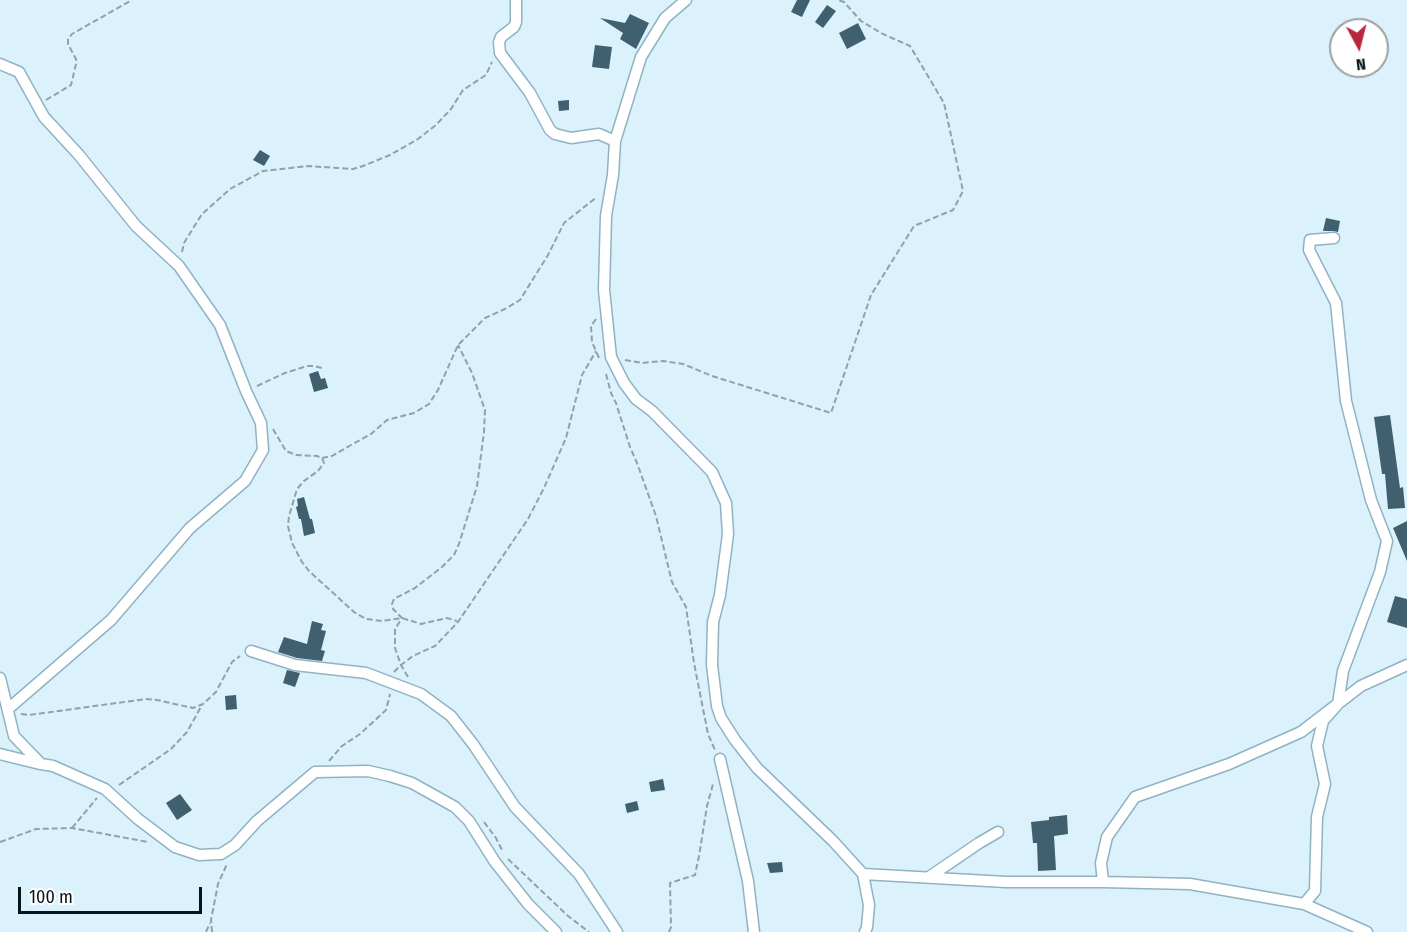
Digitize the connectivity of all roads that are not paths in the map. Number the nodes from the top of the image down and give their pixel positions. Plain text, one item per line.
1 (516, 0) edge
2 (686, 0) edge
3 (0, 64) edge
4 (615, 141) junction
5 (1334, 238) dead end
6 (251, 651) road end
7 (1407, 665) edge
8 (0, 678) edge
9 (1338, 704) junction
10 (8, 709) junction
11 (0, 754) edge
12 (720, 759) road end
13 (41, 764) junction
14 (998, 832) dead end
15 (863, 874) junction
16 (929, 877) junction
17 (1103, 882) junction
18 (1304, 904) junction
19 (556, 932) edge
20 (617, 932) edge
21 (754, 932) edge
22 (865, 932) edge
23 (1367, 932) edge

1 - 4 street
2 - 4 street
3 - 10 street
4 - 15 street
5 - 9 street
6 - 20 street
7 - 9 street
8 - 10 street
9 - 17 street
9 - 18 street
10 - 13 street
11 - 13 street
12 - 21 street
13 - 19 street
14 - 16 street
15 - 16 street
15 - 22 street
16 - 17 street
17 - 18 street
18 - 23 street

